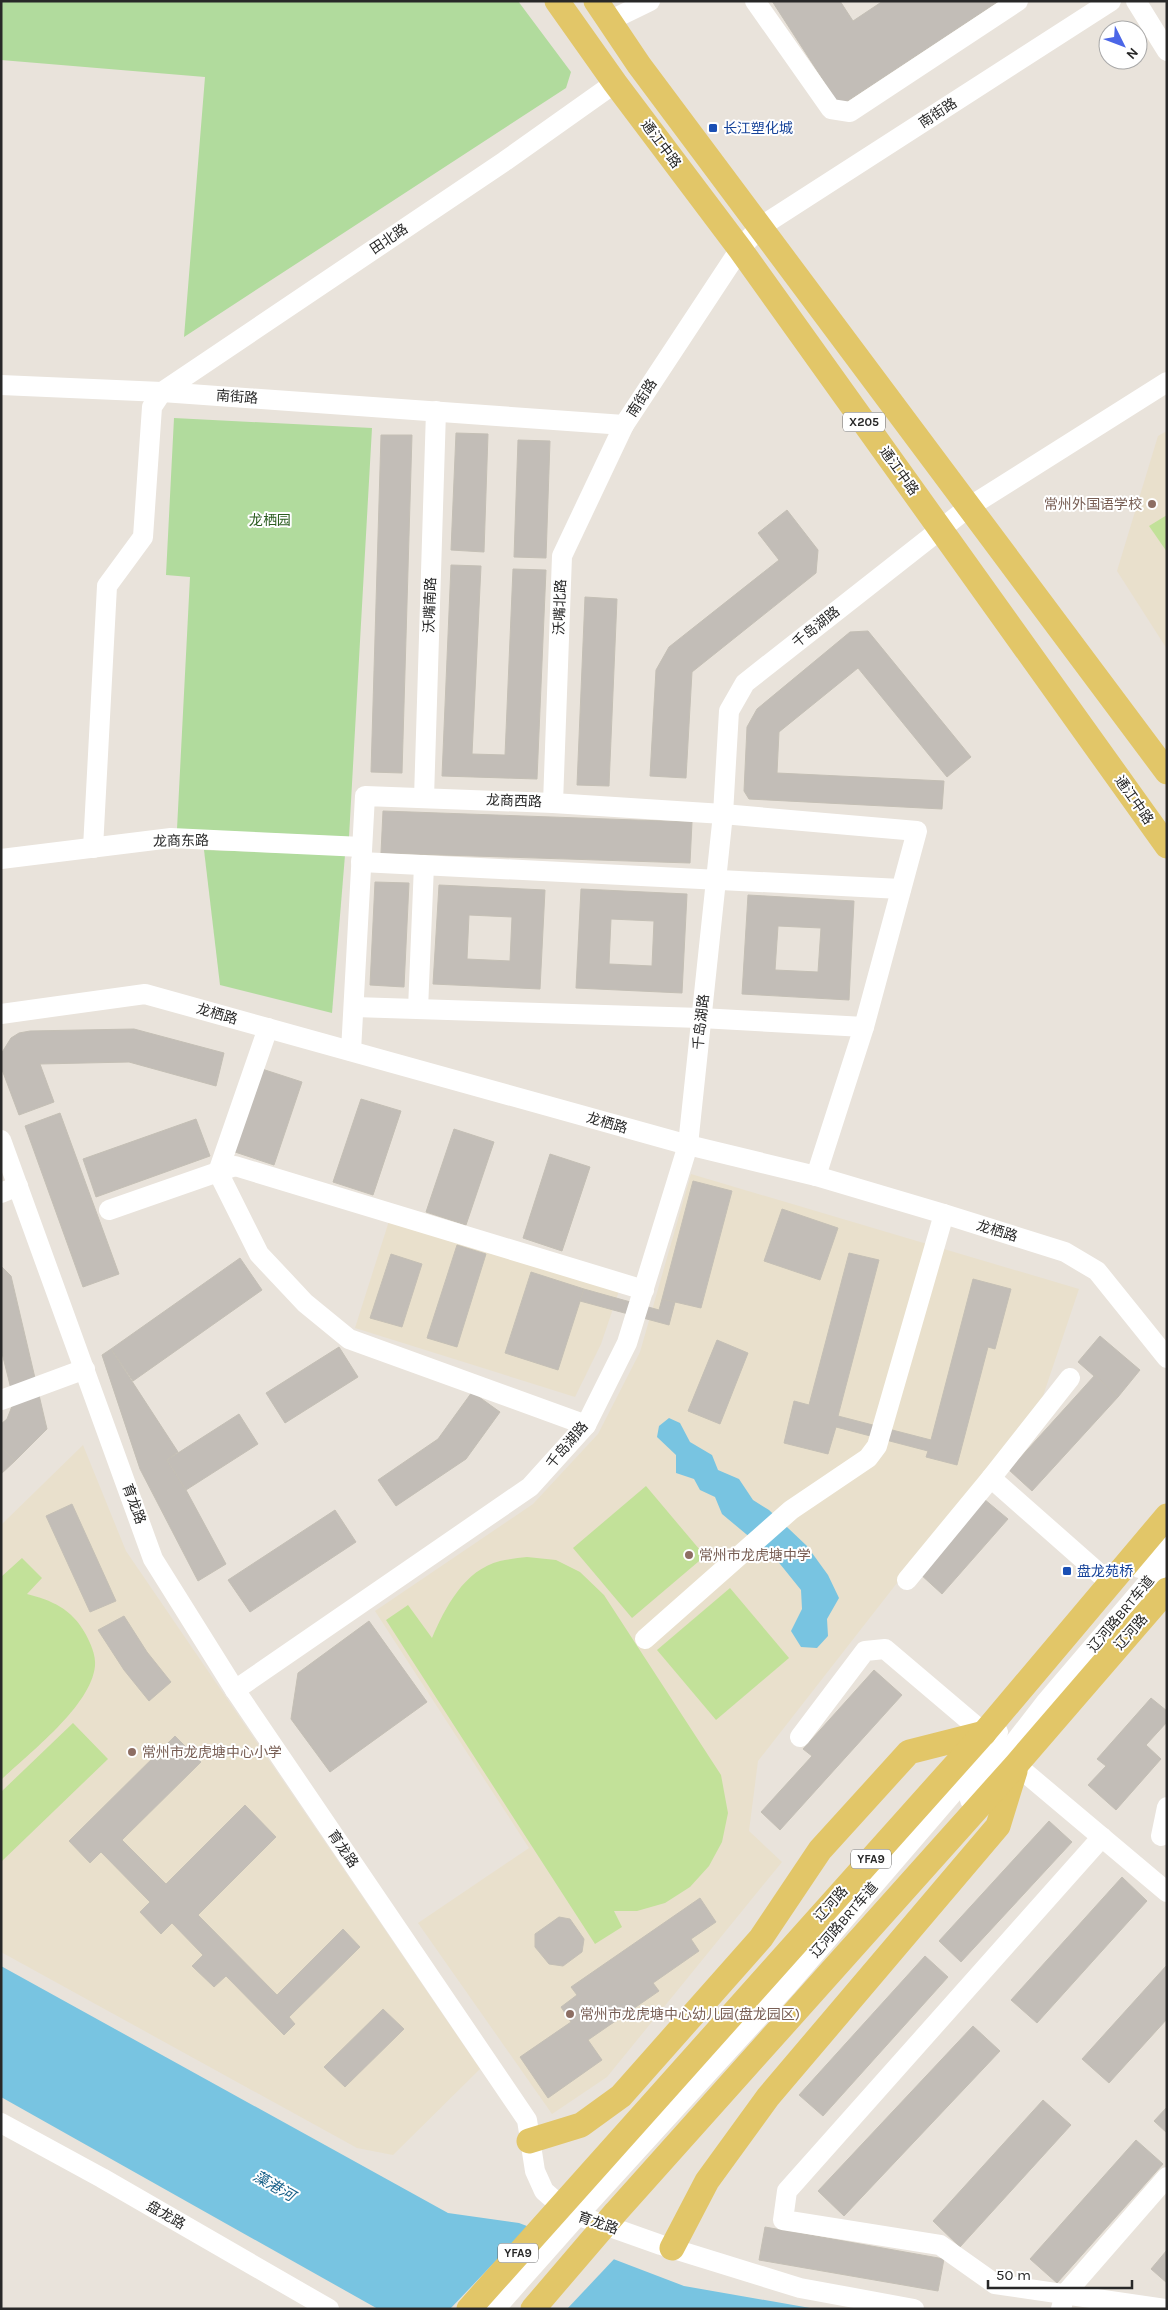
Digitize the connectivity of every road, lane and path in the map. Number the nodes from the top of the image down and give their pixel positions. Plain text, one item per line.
1 (557, 1) edge
2 (650, 1) edge
3 (755, 1) edge
4 (1018, 1) edge
5 (1111, 1) edge
6 (1136, 1) edge
7 (602, 11) edge
8 (1167, 51) edge
9 (615, 83) junction
10 (760, 227) junction
11 (740, 249) junction
12 (1167, 382) edge
13 (1, 385) edge
14 (162, 392) junction
15 (436, 411) junction
16 (624, 425) junction
17 (969, 507) junction
18 (940, 528) junction
19 (1167, 772) edge
20 (424, 798) junction
21 (553, 803) junction
22 (723, 814) junction
23 (1167, 846) edge
24 (93, 848) junction
25 (362, 855) junction
26 (1, 859) edge
27 (424, 865) junction
28 (716, 878) junction
29 (901, 889) junction
30 (354, 1007) junction
31 (418, 1009) junction
32 (1, 1014) edge
33 (701, 1018) junction
34 (864, 1027) junction
35 (268, 1028) junction
36 (351, 1051) junction
37 (1, 1140) edge
38 (688, 1145) junction
39 (218, 1172) junction
40 (816, 1176) junction
41 (10, 1190) edge
42 (109, 1210) dead end
43 (944, 1214) junction
44 (644, 1290) junction
45 (1167, 1358) edge
46 (86, 1369) junction
47 (1070, 1378) dead end
48 (1, 1400) edge
49 (586, 1425) junction
50 (991, 1478) junction
51 (1167, 1516) edge
52 (1167, 1536) edge
53 (1167, 1560) edge
54 (906, 1580) dead end
55 (1110, 1583) junction
56 (1167, 1590) edge
57 (645, 1639) dead end
58 (236, 1690) junction
59 (800, 1737) dead end
60 (1000, 1748) junction
61 (1167, 1807) edge
62 (1161, 1836) dead end
63 (1102, 1838) junction
64 (1167, 1892) edge
65 (1, 2123) edge
66 (528, 2141) junction
67 (1167, 2177) edge
68 (593, 2205) junction
69 (672, 2248) junction
70 (1063, 2302) edge
71 (329, 2309) edge
72 (469, 2309) edge
73 (495, 2309) edge
74 (513, 2309) edge
75 (533, 2309) edge
76 (914, 2309) edge
77 (1165, 2309) edge

1 - 9 main road, 通江中路 / X205
2 - 7 street
3 - 4 street
5 - 10 street, 南街路
6 - 8 street
7 - 10 main road, X205
9 - 11 main road, 通江中路 / X205
9 - 14 street, 田北路
10 - 11 street, 南街路
10 - 17 main road, X205
11 - 16 street, 南街路
11 - 18 main road, 通江中路 / X205
12 - 17 street, 千岛湖路
13 - 14 street, 南街路
14 - 15 street, 南街路
14 - 24 street
15 - 16 street, 南街路
15 - 20 street, 沃嘴南路
16 - 21 street, 沃嘴北路
17 - 18 street, 千岛湖路
17 - 19 main road, X205
18 - 22 street, 千岛湖路
18 - 23 main road, 通江中路 / X205
20 - 21 street, 龙商西路
20 - 25 street, 龙商西路
21 - 22 street, 龙商西路
22 - 28 street, 千岛湖路
22 - 29 street, 龙商西路
24 - 25 street, 龙商东路
24 - 26 street, 龙商东路
25 - 27 street, 龙商东路
25 - 30 street, 龙商西路
27 - 28 street, 龙商东路
27 - 31 street
28 - 29 street, 龙商东路
28 - 33 street, 千岛湖路
29 - 34 street
30 - 31 street
30 - 36 street, 龙商西路
31 - 33 street
32 - 35 street, 龙栖路
33 - 34 street
33 - 38 street, 千岛湖路
34 - 40 street
35 - 36 street, 龙栖路
35 - 39 street
36 - 38 street, 龙栖路
37 - 41 street, 育龙路
38 - 40 street, 龙栖路
38 - 44 street, 千岛湖路
39 - 42 street
39 - 44 street
39 - 49 street
40 - 43 street, 龙栖路
41 - 46 street, 育龙路
43 - 45 street, 龙栖路
43 - 57 street
44 - 49 street, 千岛湖路
46 - 48 street
46 - 58 street, 育龙路
47 - 50 street
49 - 58 street, 千岛湖路
50 - 54 street
50 - 55 street
51 - 55 main road, 辽河路 / YFA9
52 - 60 street, 辽河路BRT车道
53 - 60 street, 辽河路BRT车道
55 - 60 main road, 辽河路 / YFA9
56 - 60 main road, 辽河路 / YFA9
58 - 66 street, 育龙路
59 - 60 street
60 - 63 street
60 - 66 main road
60 - 68 main road, 辽河路 / YFA9
60 - 68 main road, 辽河路 / YFA9
60 - 69 main road
61 - 62 street
63 - 64 street
63 - 70 street
65 - 71 street, 盘龙路
66 - 69 street, 育龙路
67 - 70 street
68 - 72 main road, YFA9
68 - 73 street
68 - 74 street
68 - 75 main road, YFA9
69 - 76 street, 育龙路
70 - 77 street

